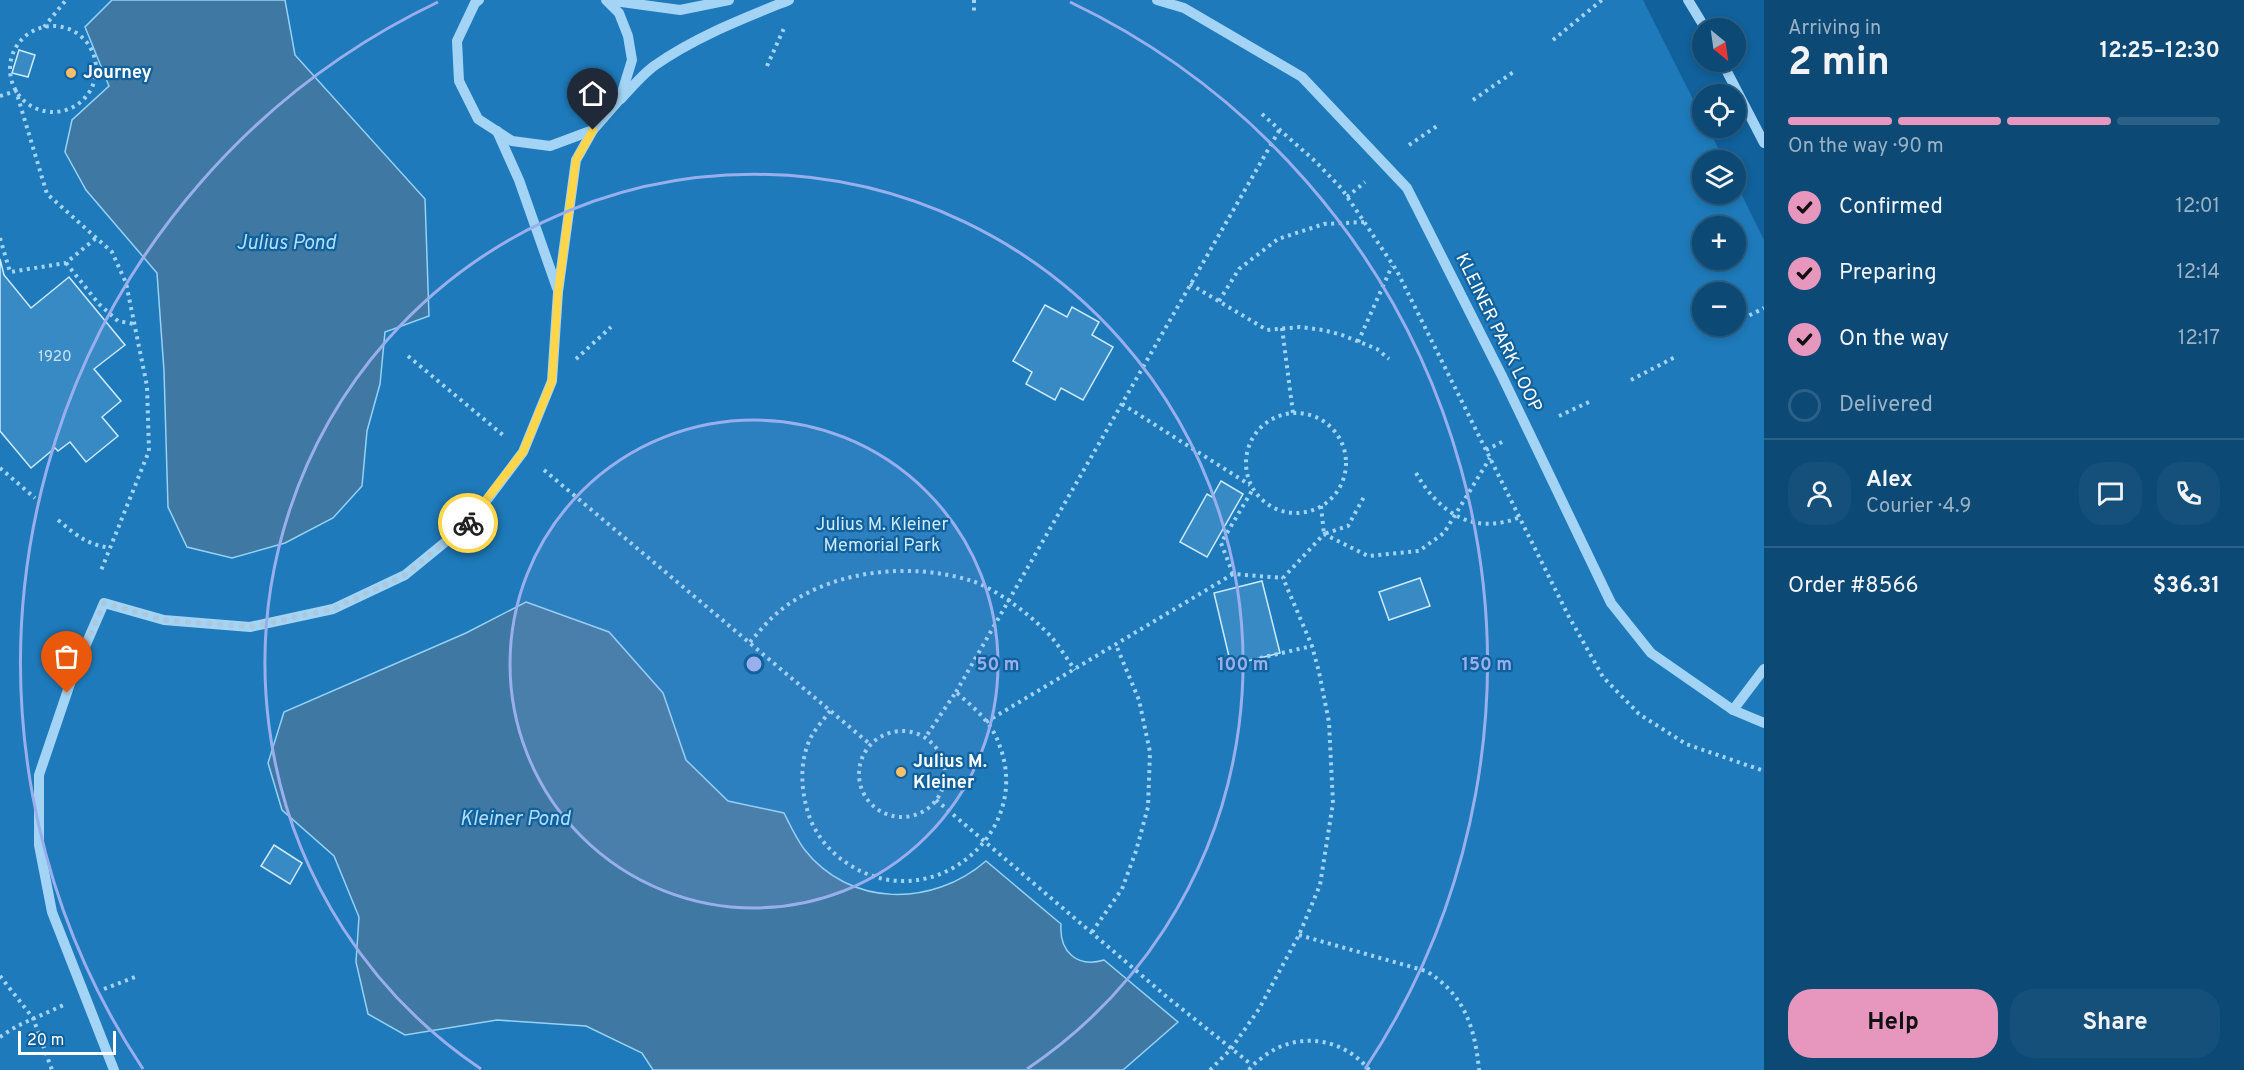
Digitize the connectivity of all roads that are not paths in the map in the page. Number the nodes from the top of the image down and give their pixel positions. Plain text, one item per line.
1 (479, 0) edge
2 (606, 0) edge
3 (729, 0) edge
4 (789, 0) edge
5 (1156, 0) edge
6 (1689, 0) edge
7 (1699, 18) edge
8 (1727, 72) edge
9 (620, 99) junction
10 (593, 130) junction
11 (497, 131) junction
12 (1764, 143) edge
13 (558, 292) junction
14 (1764, 669) edge
15 (1733, 710) junction
16 (1764, 723) edge
17 (114, 1070) edge

1 - 11 street
2 - 3 street
2 - 9 street
4 - 9 street
5 - 15 street, KLEINER PARK LOOP
6 - 7 street
8 - 12 street
9 - 10 street
10 - 11 street
10 - 13 street
11 - 13 street
13 - 17 street
14 - 15 street
15 - 16 street, KLEINER PARK LOOP

